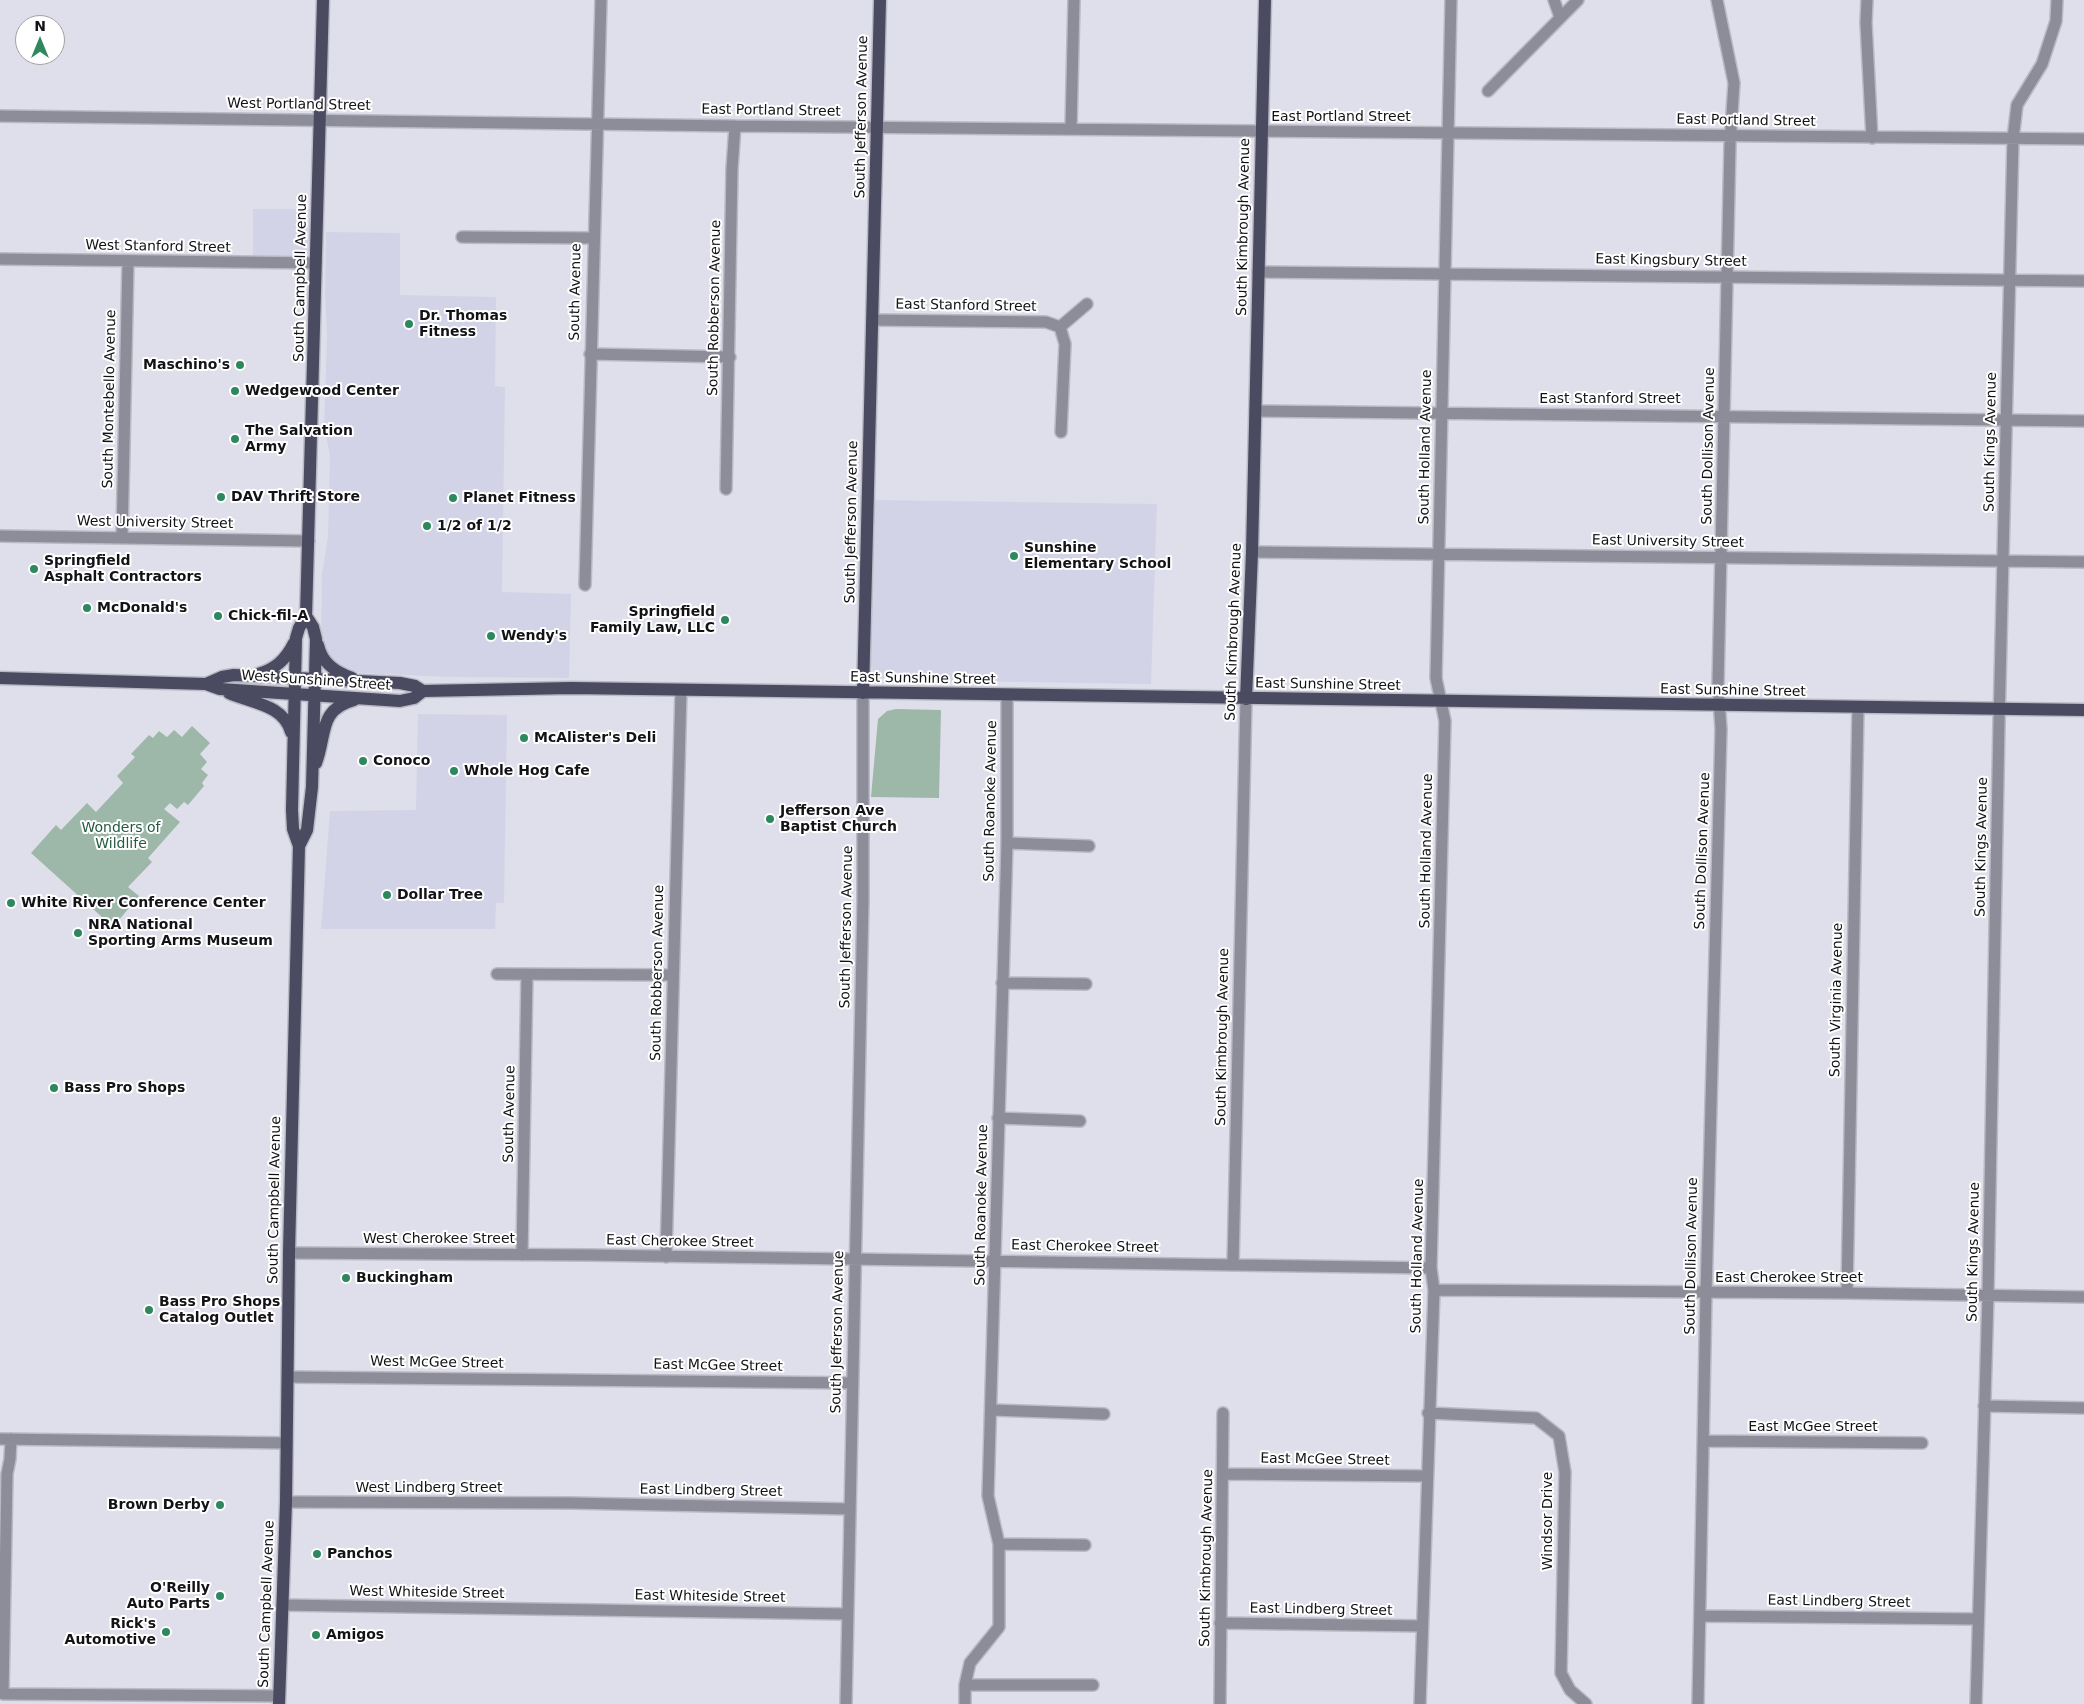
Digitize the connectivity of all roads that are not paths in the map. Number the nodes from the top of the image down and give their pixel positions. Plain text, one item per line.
1 (323, 0) edge
2 (601, 0) edge
3 (880, 0) edge
4 (1074, 0) edge
5 (1265, 0) edge
6 (1451, 0) edge
7 (1554, 0) edge
8 (1578, 0) edge
9 (1716, 0) edge
10 (1867, 0) edge
11 (2057, 0) edge
12 (1560, 17) junction
13 (1488, 90) dead end
14 (0, 116) edge
15 (320, 121) junction
16 (597, 125) junction
17 (735, 126) junction
18 (876, 127) junction
19 (1071, 129) junction
20 (1262, 131) junction
21 (1448, 132) junction
22 (1731, 136) junction
23 (1872, 138) junction
24 (2013, 139) junction
25 (2084, 139) edge
26 (462, 237) dead end
27 (593, 238) junction
28 (0, 259) edge
29 (128, 262) junction
30 (316, 263) junction
31 (1258, 272) junction
32 (1445, 274) junction
33 (1728, 277) junction
34 (2010, 280) junction
35 (2084, 281) edge
36 (1087, 304) dead end
37 (872, 320) junction
38 (1060, 327) junction
39 (590, 354) junction
40 (730, 357) junction
41 (1255, 411) junction
42 (1442, 413) junction
43 (1725, 415) junction
44 (2007, 419) junction
45 (2084, 421) edge
46 (1061, 432) dead end
47 (726, 490) dead end
48 (0, 536) edge
49 (122, 537) junction
50 (308, 541) junction
51 (1252, 552) junction
52 (1440, 554) junction
53 (1722, 558) junction
54 (2003, 561) junction
55 (2084, 562) edge
56 (584, 586) dead end
57 (306, 616) junction
58 (296, 638) junction
59 (316, 639) junction
60 (250, 676) junction
61 (0, 678) edge
62 (294, 678) junction
63 (314, 679) junction
64 (361, 681) junction
65 (206, 684) junction
66 (571, 688) joint
67 (220, 689) junction
68 (681, 690) junction
69 (423, 691) junction
70 (864, 693) junction
71 (294, 694) junction
72 (1007, 695) junction
73 (313, 696) junction
74 (361, 699) junction
75 (1246, 699) junction
76 (1441, 702) junction
77 (1720, 706) junction
78 (1858, 708) junction
79 (2000, 710) junction
80 (2084, 710) edge
81 (293, 744) junction
82 (312, 772) junction
83 (1006, 843) junction
84 (300, 846) junction
85 (1089, 846) dead end
86 (497, 974) dead end
87 (527, 974) junction
88 (672, 975) junction
89 (1002, 983) junction
90 (1086, 984) dead end
91 (998, 1118) junction
92 (1080, 1121) dead end
93 (289, 1253) junction
94 (522, 1255) junction
95 (588, 1256) joint
96 (666, 1256) junction
97 (855, 1260) junction
98 (996, 1261) junction
99 (1232, 1265) junction
100 (1431, 1268) junction
101 (1434, 1290) junction
102 (1706, 1293) junction
103 (1847, 1293) junction
104 (1988, 1295) junction
105 (2084, 1297) edge
106 (288, 1377) junction
107 (585, 1380) joint
108 (852, 1383) junction
109 (1984, 1406) junction
110 (2084, 1408) edge
111 (992, 1410) junction
112 (1428, 1412) junction
113 (1104, 1414) dead end
114 (1223, 1414) dead end
115 (5, 1439) edge
116 (1704, 1441) junction
117 (1922, 1442) dead end
118 (287, 1443) junction
119 (1223, 1474) junction
120 (1427, 1476) junction
121 (286, 1502) junction
122 (571, 1503) joint
123 (850, 1509) junction
124 (999, 1544) junction
125 (1085, 1545) dead end
126 (282, 1605) junction
127 (572, 1610) joint
128 (847, 1614) junction
129 (1700, 1616) junction
130 (1977, 1619) junction
131 (1220, 1623) junction
132 (1422, 1626) junction
133 (965, 1684) junction
134 (1093, 1684) dead end
135 (279, 1700) edge
136 (846, 1704) edge
137 (965, 1704) edge
138 (1220, 1704) edge
139 (1420, 1704) edge
140 (1586, 1704) edge
141 (1698, 1704) edge
142 (1976, 1704) edge

1 - 15 main road, South Campbell Avenue
2 - 16 street, South Avenue
3 - 18 main road, South Jefferson Avenue
4 - 19 street
5 - 20 main road, South Kimbrough Avenue
6 - 21 street, South Holland Avenue
7 - 12 street
8 - 12 street
9 - 22 street, South Dollison Avenue
10 - 23 street
11 - 24 street, South Kings Avenue
12 - 13 street
14 - 15 street, West Portland Street
15 - 16 street, West Portland Street
15 - 30 main road, South Campbell Avenue
16 - 17 street, East Portland Street
16 - 27 street, South Avenue
17 - 18 street, East Portland Street
17 - 40 street, South Robberson Avenue
18 - 19 street, East Portland Street
18 - 37 main road, South Jefferson Avenue
19 - 20 street, East Portland Street
20 - 21 street, East Portland Street
20 - 31 main road, South Kimbrough Avenue
21 - 22 street, East Portland Street
21 - 32 street, South Holland Avenue
22 - 23 street, East Portland Street
22 - 33 street, South Dollison Avenue
23 - 24 street, East Portland Street
24 - 25 street, East Portland Street
24 - 34 street, South Kings Avenue
26 - 27 street
27 - 39 street, South Avenue
28 - 29 street, West Stanford Street
29 - 30 street, West Stanford Street
29 - 49 street, South Montebello Avenue
30 - 50 main road, South Campbell Avenue
31 - 32 street, East Kingsbury Street
31 - 41 main road, South Kimbrough Avenue
32 - 33 street, East Kingsbury Street
32 - 42 street, South Holland Avenue
33 - 34 street, East Kingsbury Street
33 - 43 street, South Dollison Avenue
34 - 35 street, East Kingsbury Street
34 - 44 street, South Kings Avenue
36 - 38 street
37 - 38 street, East Stanford Street
37 - 70 main road, South Jefferson Avenue
38 - 46 street
39 - 40 street
39 - 56 street, South Avenue
40 - 47 street, South Robberson Avenue
41 - 42 street, East Stanford Street
41 - 51 main road, South Kimbrough Avenue
42 - 43 street, East Stanford Street
42 - 52 street, South Holland Avenue
43 - 44 street, East Stanford Street
43 - 53 street, South Dollison Avenue
44 - 45 street, East Stanford Street
44 - 54 street, South Kings Avenue
48 - 49 street, West University Street
49 - 50 street, West University Street
50 - 57 main road, South Campbell Avenue
51 - 52 street, East University Street
51 - 75 main road, South Kimbrough Avenue
52 - 53 street, East University Street
52 - 76 street, South Holland Avenue
53 - 54 street, East University Street
53 - 77 street, South Dollison Avenue
54 - 55 street, East University Street
54 - 79 street, South Kings Avenue
57 - 58 main road, South Campbell Avenue
57 - 59 main road, South Campbell Avenue
58 - 60 main road
58 - 62 main road, South Campbell Avenue
59 - 63 main road, South Campbell Avenue
59 - 64 main road
60 - 62 main road, West Sunshine Street
60 - 65 main road, West Sunshine Street
61 - 65 main road, West Sunshine Street
62 - 63 main road, West Sunshine Street
62 - 71 main road, South Campbell Avenue
63 - 64 main road, West Sunshine Street
63 - 73 main road, South Campbell Avenue
64 - 69 main road, West Sunshine Street
65 - 67 main road, West Sunshine Street
66 - 68 main road, East Sunshine Street
66 - 69 main road, West Sunshine Street
67 - 71 main road, West Sunshine Street
67 - 81 main road
68 - 70 main road, East Sunshine Street
68 - 88 street, South Robberson Avenue
69 - 74 main road, West Sunshine Street
70 - 72 main road, East Sunshine Street
70 - 97 street, South Jefferson Avenue
71 - 73 main road, West Sunshine Street
71 - 81 main road, South Campbell Avenue
72 - 75 main road, East Sunshine Street
72 - 83 street, South Roanoke Avenue
73 - 74 main road, West Sunshine Street
73 - 82 main road, South Campbell Avenue
74 - 82 main road
75 - 76 main road, East Sunshine Street
75 - 99 street, South Kimbrough Avenue
76 - 77 main road, East Sunshine Street
76 - 100 street, South Holland Avenue
77 - 78 main road, East Sunshine Street
77 - 102 street, South Dollison Avenue
78 - 79 main road, East Sunshine Street
78 - 103 street, South Virginia Avenue
79 - 80 main road, East Sunshine Street
79 - 104 street, South Kings Avenue
81 - 84 main road, South Campbell Avenue
82 - 84 main road, South Campbell Avenue
83 - 85 street
83 - 89 street, South Roanoke Avenue
84 - 93 main road, South Campbell Avenue
86 - 87 street
87 - 88 street
87 - 94 street, South Avenue
88 - 96 street, South Robberson Avenue
89 - 90 street
89 - 91 street, South Roanoke Avenue
91 - 92 street
91 - 98 street, South Roanoke Avenue
93 - 94 street, West Cherokee Street
93 - 106 main road, South Campbell Avenue
94 - 95 street, West Cherokee Street
95 - 96 street, East Cherokee Street
96 - 97 street, East Cherokee Street
97 - 98 street, East Cherokee Street
97 - 108 street, South Jefferson Avenue
98 - 99 street, East Cherokee Street
98 - 111 street, South Roanoke Avenue
99 - 100 street, East Cherokee Street
100 - 101 street, South Holland Avenue
101 - 102 street, East Cherokee Street
101 - 112 street, South Holland Avenue
102 - 103 street, East Cherokee Street
102 - 116 street, South Dollison Avenue
103 - 104 street, East Cherokee Street
104 - 105 street, East Cherokee Street
104 - 109 street, South Kings Avenue
106 - 107 street, West McGee Street
106 - 118 main road, South Campbell Avenue
107 - 108 street, East McGee Street
108 - 123 street, South Jefferson Avenue
109 - 110 street
109 - 130 street, South Kings Avenue
111 - 113 street
111 - 124 street, South Roanoke Avenue
112 - 120 street, South Holland Avenue
112 - 140 street, Windsor Drive
114 - 119 street, South Kimbrough Avenue
115 - 118 street
115 - 135 street
116 - 117 street, East McGee Street
116 - 129 street, South Dollison Avenue
118 - 121 main road, South Campbell Avenue
119 - 120 street, East McGee Street
119 - 131 street, South Kimbrough Avenue
120 - 132 street, South Holland Avenue
121 - 122 street, West Lindberg Street
121 - 126 main road, South Campbell Avenue
122 - 123 street, East Lindberg Street
123 - 128 street, South Jefferson Avenue
124 - 125 street
124 - 133 street, South Roanoke Avenue
126 - 127 street, West Whiteside Street
126 - 135 main road, South Campbell Avenue
127 - 128 street, East Whiteside Street
128 - 136 street, South Jefferson Avenue
129 - 130 street, East Lindberg Street
129 - 141 street, South Dollison Avenue
130 - 142 street, South Kings Avenue
131 - 132 street, East Lindberg Street
131 - 138 street, South Kimbrough Avenue
132 - 139 street, South Holland Avenue
133 - 134 street
133 - 137 street, South Roanoke Avenue

